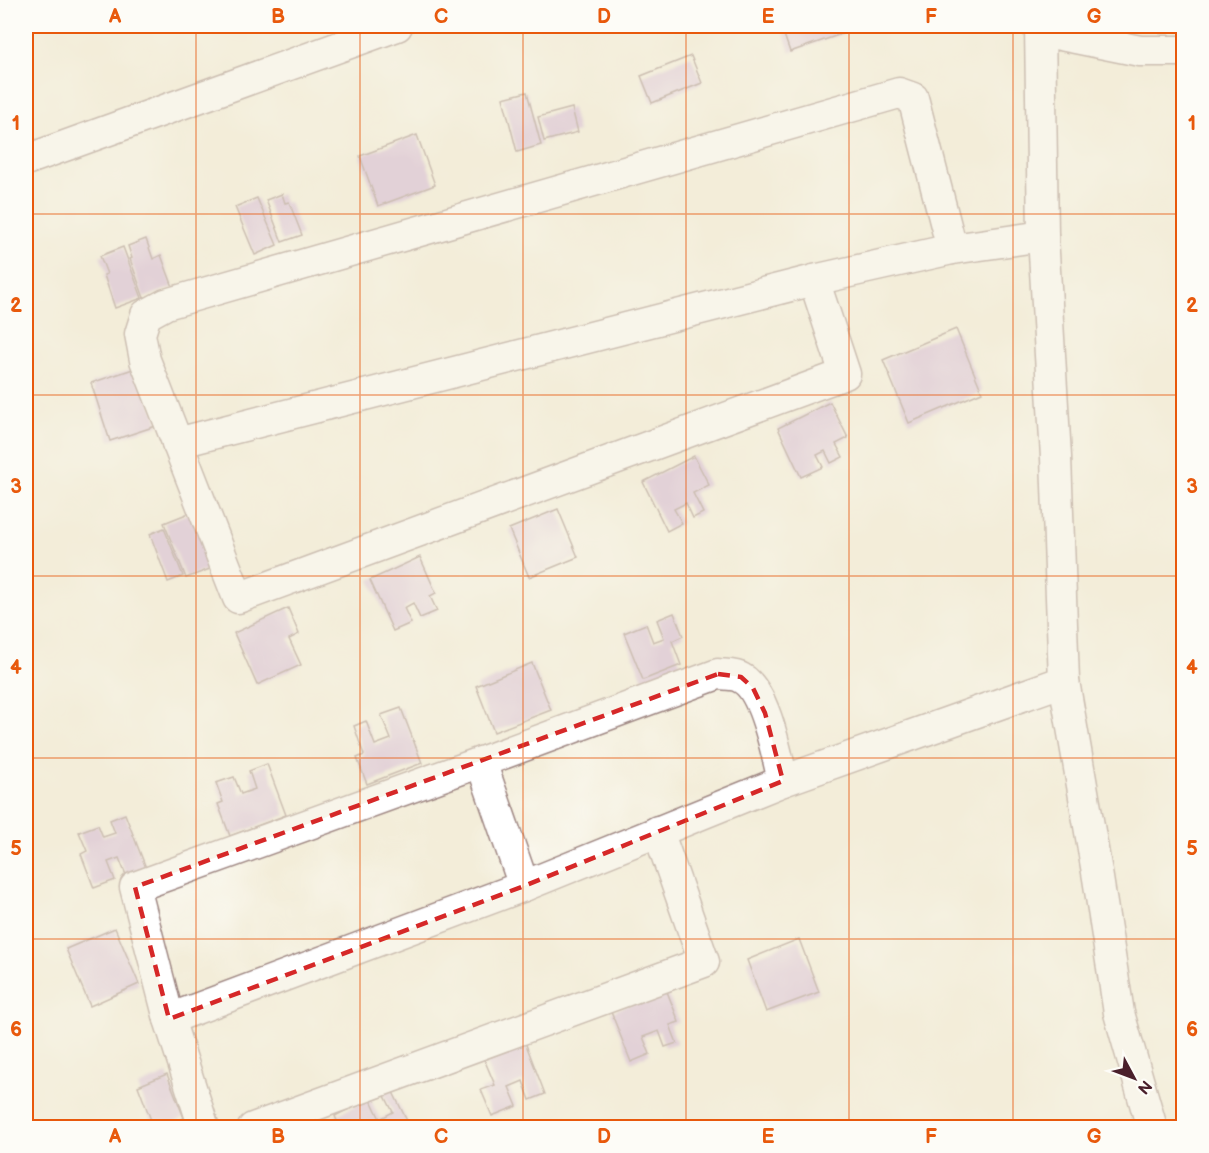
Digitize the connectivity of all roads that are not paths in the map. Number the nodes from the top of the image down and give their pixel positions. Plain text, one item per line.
1 (397, 26) edge
2 (1041, 28) edge
3 (1184, 51) edge
4 (26, 160) edge
5 (1044, 236) junction
6 (952, 249) junction
7 (814, 280) junction
8 (177, 443) junction
9 (1064, 681) junction
10 (481, 762) junction
11 (783, 781) junction
12 (658, 831) junction
13 (525, 886) junction
14 (169, 1019) junction
15 (204, 1128) edge
16 (253, 1128) edge
17 (1152, 1128) edge

1 - 4 street
2 - 3 street
2 - 5 street
5 - 6 street
5 - 9 street
6 - 7 street
6 - 8 street
7 - 8 street
7 - 8 street
9 - 11 street
9 - 17 street
10 - 11 street
10 - 13 street
10 - 14 street
11 - 12 street
12 - 13 street
12 - 16 street
13 - 14 street
14 - 15 street

